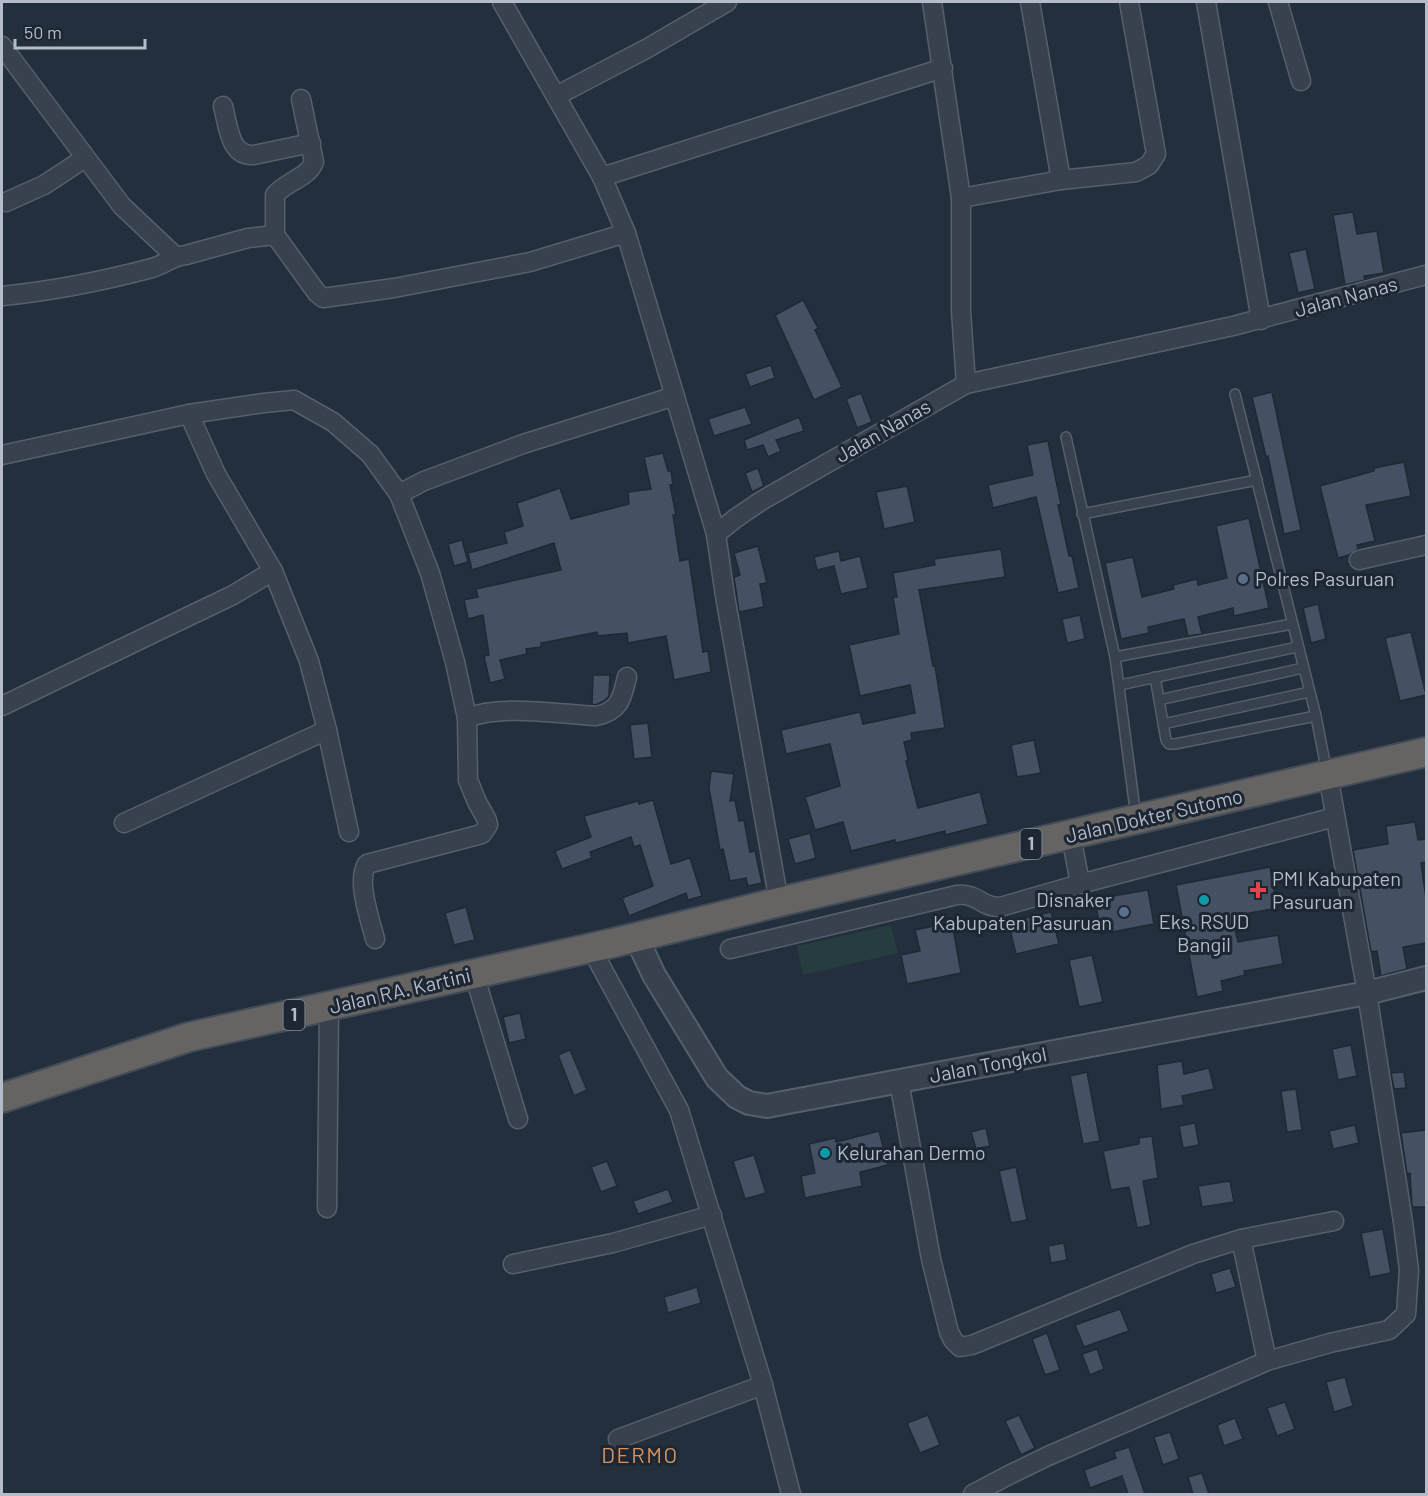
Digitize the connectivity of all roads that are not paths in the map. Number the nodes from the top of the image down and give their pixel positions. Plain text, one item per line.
1 (502, 2) edge
2 (727, 2) edge
3 (932, 2) edge
4 (1030, 2) edge
5 (1129, 2) edge
6 (1206, 2) edge
7 (1278, 2) edge
8 (2, 46) edge
9 (943, 68) junction
10 (1301, 81) dead end
11 (556, 96) junction
12 (301, 99) dead end
13 (223, 106) dead end
14 (311, 143) junction
15 (77, 164) junction
16 (602, 177) junction
17 (1061, 180) junction
18 (961, 198) junction
19 (6, 202) dead end
20 (626, 233) junction
21 (275, 235) junction
22 (167, 260) junction
23 (1426, 275) edge
24 (2, 296) edge
25 (1261, 320) junction
26 (966, 384) junction
27 (1235, 394) dead end
28 (675, 396) junction
29 (189, 414) junction
30 (1066, 437) dead end
31 (2, 455) edge
32 (1257, 480) junction
33 (403, 492) junction
34 (1082, 514) junction
35 (716, 534) junction
36 (1426, 545) edge
37 (1359, 560) dead end
38 (273, 571) junction
39 (1292, 624) junction
40 (1297, 647) junction
41 (1115, 657) junction
42 (1303, 668) junction
43 (627, 677) dead end
44 (1155, 677) junction
45 (1120, 685) junction
46 (1309, 692) junction
47 (1159, 700) junction
48 (2, 706) edge
49 (475, 715) junction
50 (1316, 716) junction
51 (1163, 724) junction
52 (327, 730) junction
53 (1426, 752) edge
54 (1328, 775) junction
55 (1335, 817) junction
56 (1136, 819) junction
57 (124, 823) dead end
58 (349, 832) dead end
59 (1071, 835) junction
60 (1080, 884) junction
61 (779, 902) junction
62 (375, 939) dead end
63 (612, 943) junction
64 (730, 949) dead end
65 (474, 974) junction
66 (1426, 978) edge
67 (1367, 993) junction
68 (329, 1007) junction
69 (898, 1082) junction
70 (2, 1098) edge
71 (518, 1119) dead end
72 (327, 1208) dead end
73 (711, 1215) junction
74 (1334, 1221) dead end
75 (1241, 1239) junction
76 (513, 1264) dead end
77 (1267, 1360) junction
78 (763, 1385) junction
79 (618, 1439) dead end
80 (791, 1494) edge
81 (973, 1494) edge

1 - 11 street
2 - 11 street
3 - 9 street
4 - 17 street
5 - 17 street
6 - 25 street
7 - 10 street
8 - 15 street
9 - 16 street
9 - 18 street
11 - 16 street
12 - 14 street
13 - 14 street
14 - 21 street
15 - 19 street
15 - 22 street
16 - 20 street
17 - 18 street
18 - 26 street
20 - 21 street
20 - 28 street
21 - 22 street
22 - 24 street
23 - 25 street, Jalan Nanas
25 - 26 street, Jalan Nanas
26 - 35 street, Jalan Nanas
27 - 32 lane
28 - 33 street
28 - 35 street
29 - 31 street
29 - 33 street
29 - 38 street
30 - 34 lane
32 - 34 lane
32 - 39 lane
33 - 49 street
34 - 41 lane
35 - 61 street
36 - 37 street
38 - 48 street
38 - 52 street
39 - 40 lane
39 - 41 lane
40 - 42 lane
40 - 44 lane
41 - 45 lane
42 - 46 lane
42 - 47 lane
43 - 49 street
44 - 45 lane
44 - 47 lane
45 - 56 lane
46 - 50 lane
46 - 51 lane
47 - 51 lane
49 - 62 street
50 - 51 lane
50 - 54 lane
52 - 57 street
52 - 58 street
53 - 54 highway, Jalan Dokter Sutomo / 1
54 - 55 street
54 - 56 highway, Jalan Dokter Sutomo / 1
55 - 60 street
55 - 67 street
56 - 59 highway, Jalan Dokter Sutomo / 1
59 - 60 street
59 - 61 highway, Jalan Dokter Sutomo / 1
60 - 64 street
61 - 63 highway, Jalan Dokter Sutomo / 1
63 - 65 highway, Jalan RA. Kartini / 1
63 - 69 street, Jalan Tongkol
63 - 73 street
65 - 68 highway, Jalan RA. Kartini / 1
65 - 71 street
66 - 67 street, Jalan Tongkol
67 - 69 street, Jalan Tongkol
67 - 77 street
68 - 70 highway, Jalan RA. Kartini / 1
68 - 72 street
69 - 75 street
73 - 76 street
73 - 78 street
74 - 75 street
75 - 77 street
77 - 81 street
78 - 79 street
78 - 80 street

